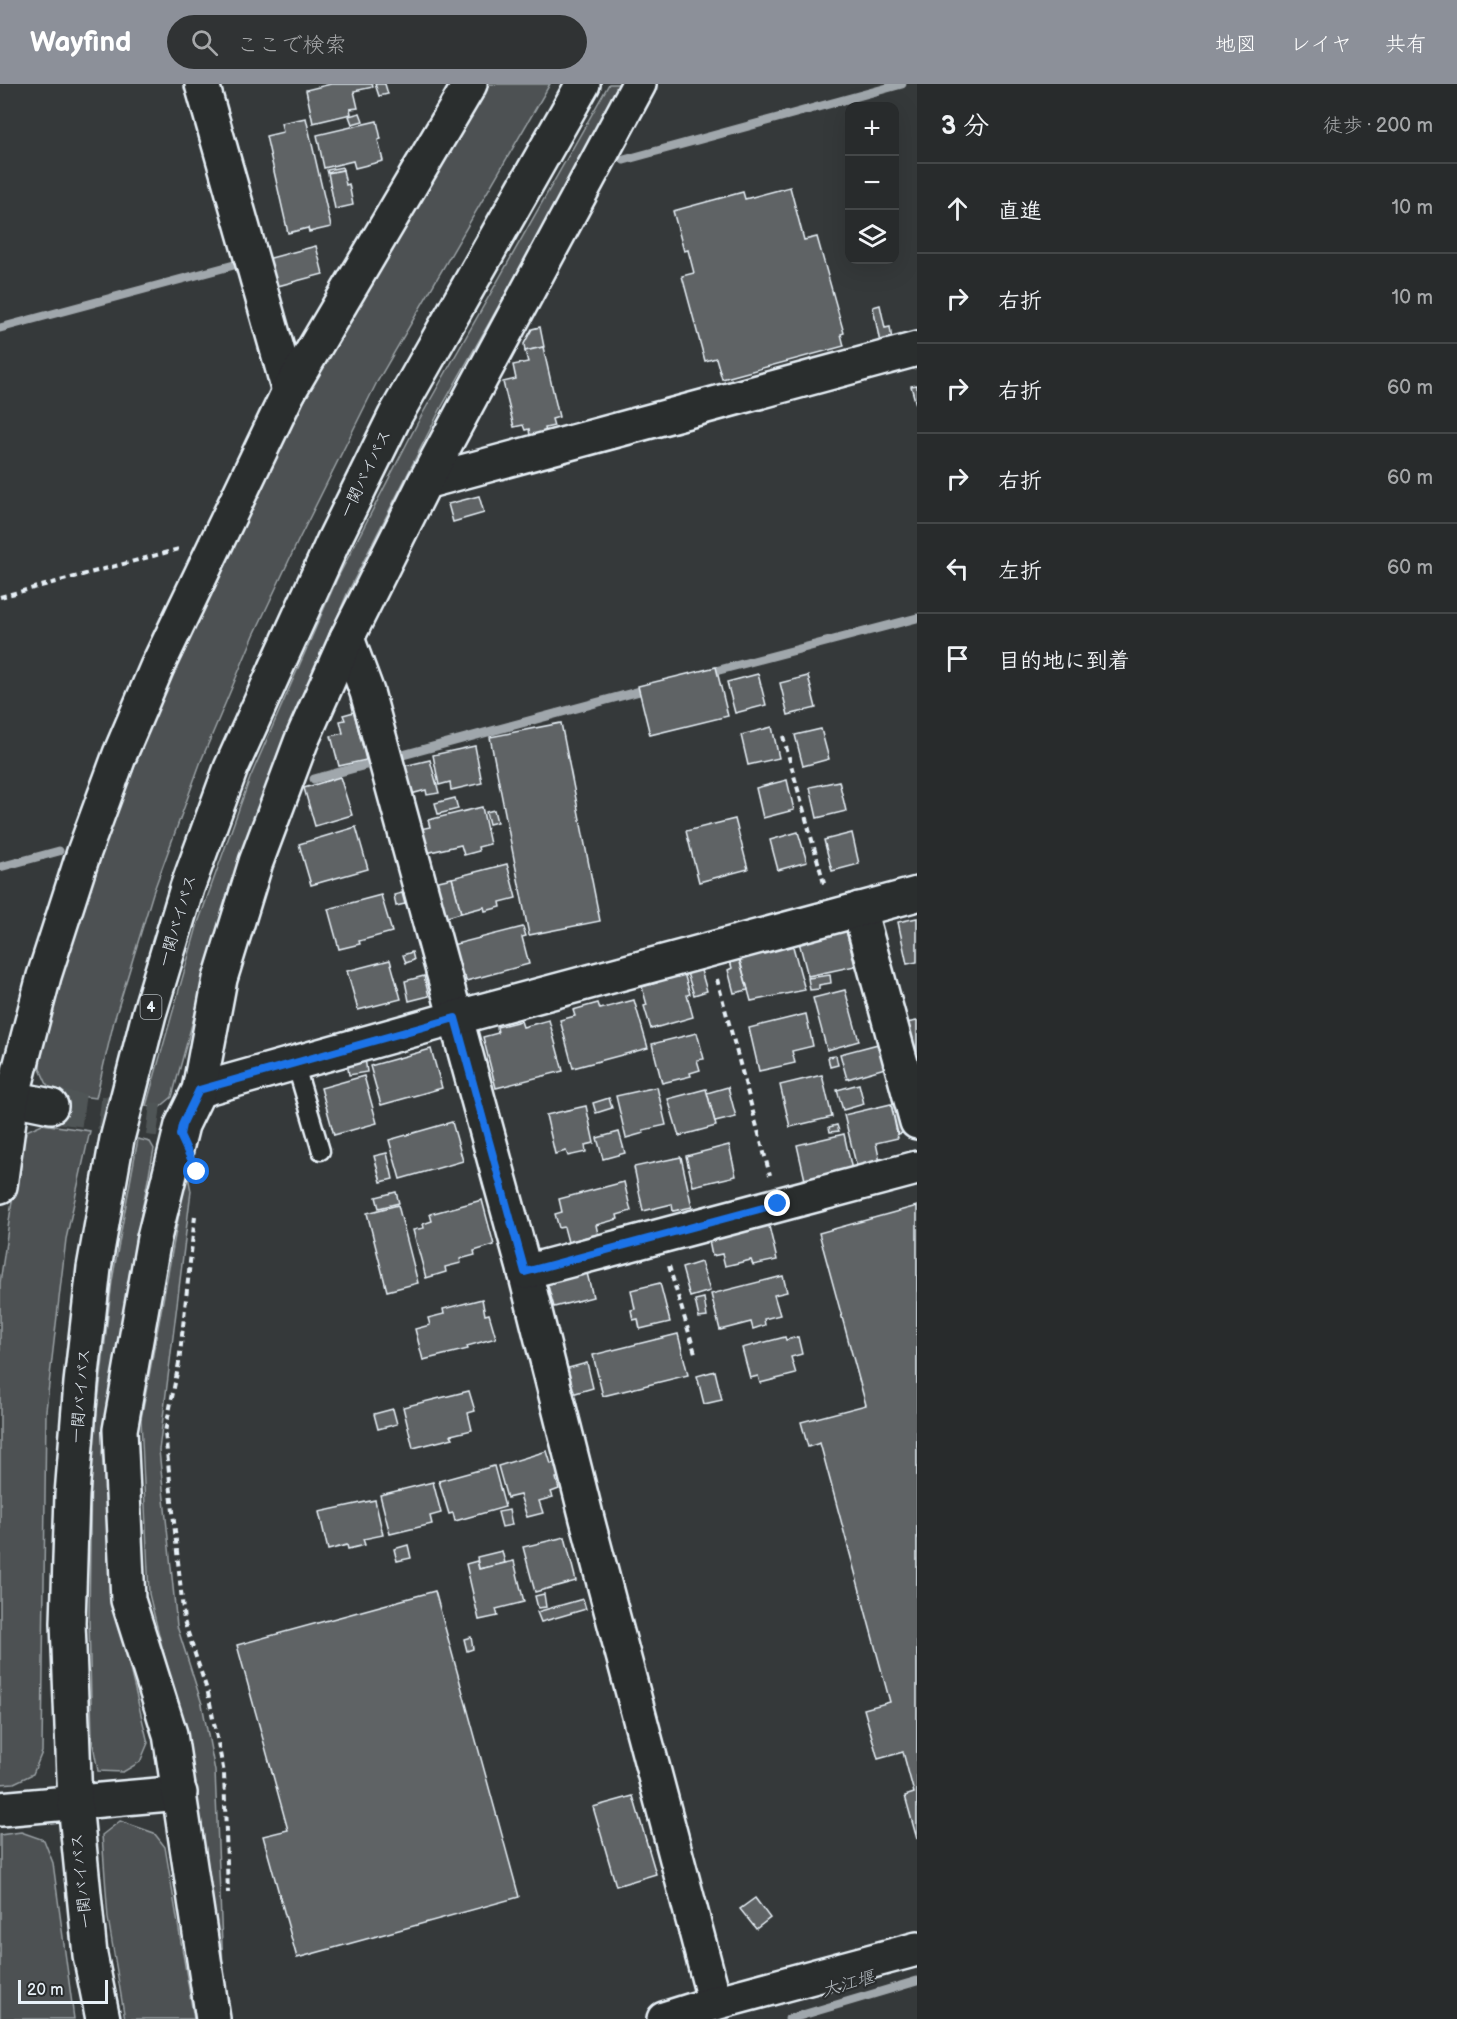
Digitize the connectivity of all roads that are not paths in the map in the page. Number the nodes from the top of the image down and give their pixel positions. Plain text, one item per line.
1 (202, 84) edge
2 (470, 84) edge
3 (583, 84) edge
4 (639, 84) edge
5 (917, 349) edge
6 (289, 391) junction
7 (425, 482) junction
8 (347, 639) junction
9 (917, 894) edge
10 (846, 913) junction
11 (455, 1018) junction
12 (295, 1063) junction
13 (199, 1090) junction
14 (12, 1098) junction
15 (51, 1106) tunnel mouth
16 (917, 1122) edge
17 (3, 1140) edge
18 (321, 1151) dead end
19 (917, 1168) edge
20 (0, 1186) edge
21 (525, 1272) junction
22 (180, 1793) junction
23 (75, 1803) junction
24 (0, 1809) edge
25 (917, 1949) edge
26 (715, 2003) junction
27 (103, 2019) edge
28 (213, 2019) edge
29 (664, 2019) edge

1 - 6 main road
2 - 6 main road
3 - 23 main road, 一関バイパス / 4
4 - 7 main road
5 - 7 main road
6 - 14 main road
7 - 8 main road
8 - 11 main road
8 - 13 main road
9 - 10 main road
10 - 11 main road
10 - 16 main road
11 - 12 main road
11 - 21 main road
12 - 13 main road
12 - 18 lane
13 - 22 main road
14 - 15 main road
14 - 17 main road
17 - 20 main road
19 - 21 main road
21 - 26 main road
22 - 23 main road
22 - 28 main road
23 - 24 main road
23 - 27 main road, 一関バイパス / 4
25 - 26 main road
26 - 29 main road

